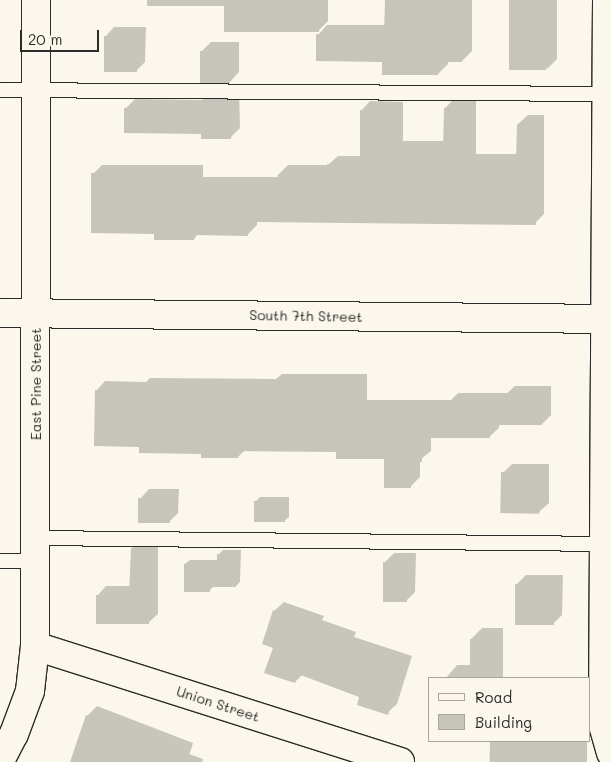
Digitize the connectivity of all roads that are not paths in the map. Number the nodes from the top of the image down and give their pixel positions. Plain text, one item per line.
1 (36, 0) edge
2 (607, 0) edge
3 (0, 90) edge
4 (36, 90) junction
5 (608, 94) edge
6 (0, 312) edge
7 (36, 313) junction
8 (608, 319) edge
9 (607, 544) edge
10 (35, 550) junction
11 (0, 561) edge
12 (35, 646) junction
13 (611, 753) edge
14 (0, 761) edge
15 (400, 762) edge

1 - 4 street, East Pine Street
2 - 5 street
3 - 4 lane
4 - 5 lane
4 - 7 street, East Pine Street
5 - 8 street
6 - 7 street, South 7th Street
7 - 8 street, South 7th Street
7 - 10 street, East Pine Street
8 - 9 street
9 - 10 lane
9 - 13 street
10 - 11 lane
10 - 12 street, East Pine Street
12 - 14 street, East Pine Street
12 - 15 street, Union Street

